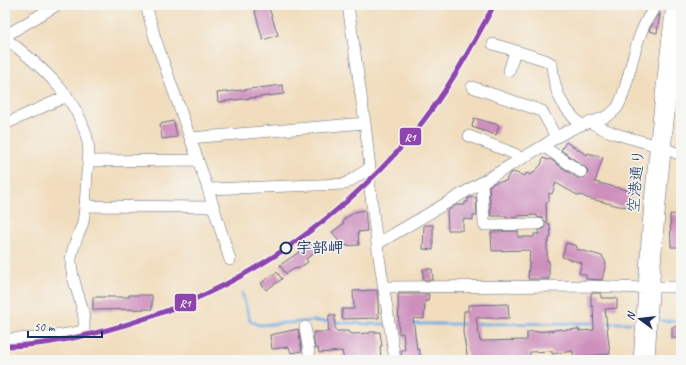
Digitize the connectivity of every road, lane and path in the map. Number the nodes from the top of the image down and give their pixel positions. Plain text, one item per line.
1 (57, 5) edge
2 (146, 5) edge
3 (348, 5) edge
4 (656, 5) edge
5 (672, 5) edge
6 (681, 12) edge
7 (5, 37) edge
8 (493, 44) dead end
9 (515, 51) junction
10 (509, 71) dead end
11 (472, 87) dead end
12 (67, 96) junction
13 (365, 123) junction
14 (5, 124) edge
15 (586, 124) junction
16 (469, 136) dead end
17 (556, 137) junction
18 (190, 138) junction
19 (543, 146) junction
20 (660, 147) junction
21 (681, 155) edge
22 (520, 159) junction
23 (198, 160) junction
24 (88, 162) junction
25 (370, 168) junction
26 (581, 172) dead end
27 (482, 182) junction
28 (208, 189) junction
29 (85, 206) junction
30 (214, 207) junction
31 (539, 224) dead end
32 (377, 244) junction
33 (230, 260) dead end
34 (383, 287) junction
35 (681, 287) edge
36 (648, 288) junction
37 (305, 327) dead end
38 (5, 339) edge
39 (310, 360) edge
40 (395, 360) edge
41 (639, 360) edge
42 (649, 360) edge

1 - 7 street
2 - 18 street
3 - 13 street
4 - 15 street
5 - 20 street, 空港通り
6 - 20 street, 空港通り
7 - 12 street
8 - 9 street
9 - 10 street
9 - 15 street
11 - 17 street
12 - 14 street
12 - 24 street
13 - 18 street
13 - 25 street
15 - 17 street
15 - 20 street
16 - 22 street
17 - 19 street
18 - 23 street
19 - 22 street
19 - 26 street
20 - 21 street
20 - 36 street, 空港通り
22 - 27 street
23 - 24 street
23 - 28 street
24 - 29 street
25 - 28 street
25 - 32 street
27 - 31 street
27 - 32 street
28 - 30 street
29 - 30 street
29 - 38 street
30 - 33 street
32 - 34 street
34 - 36 street
34 - 40 street
35 - 36 street
36 - 41 street, 空港通り
36 - 42 street, 空港通り
37 - 39 street

